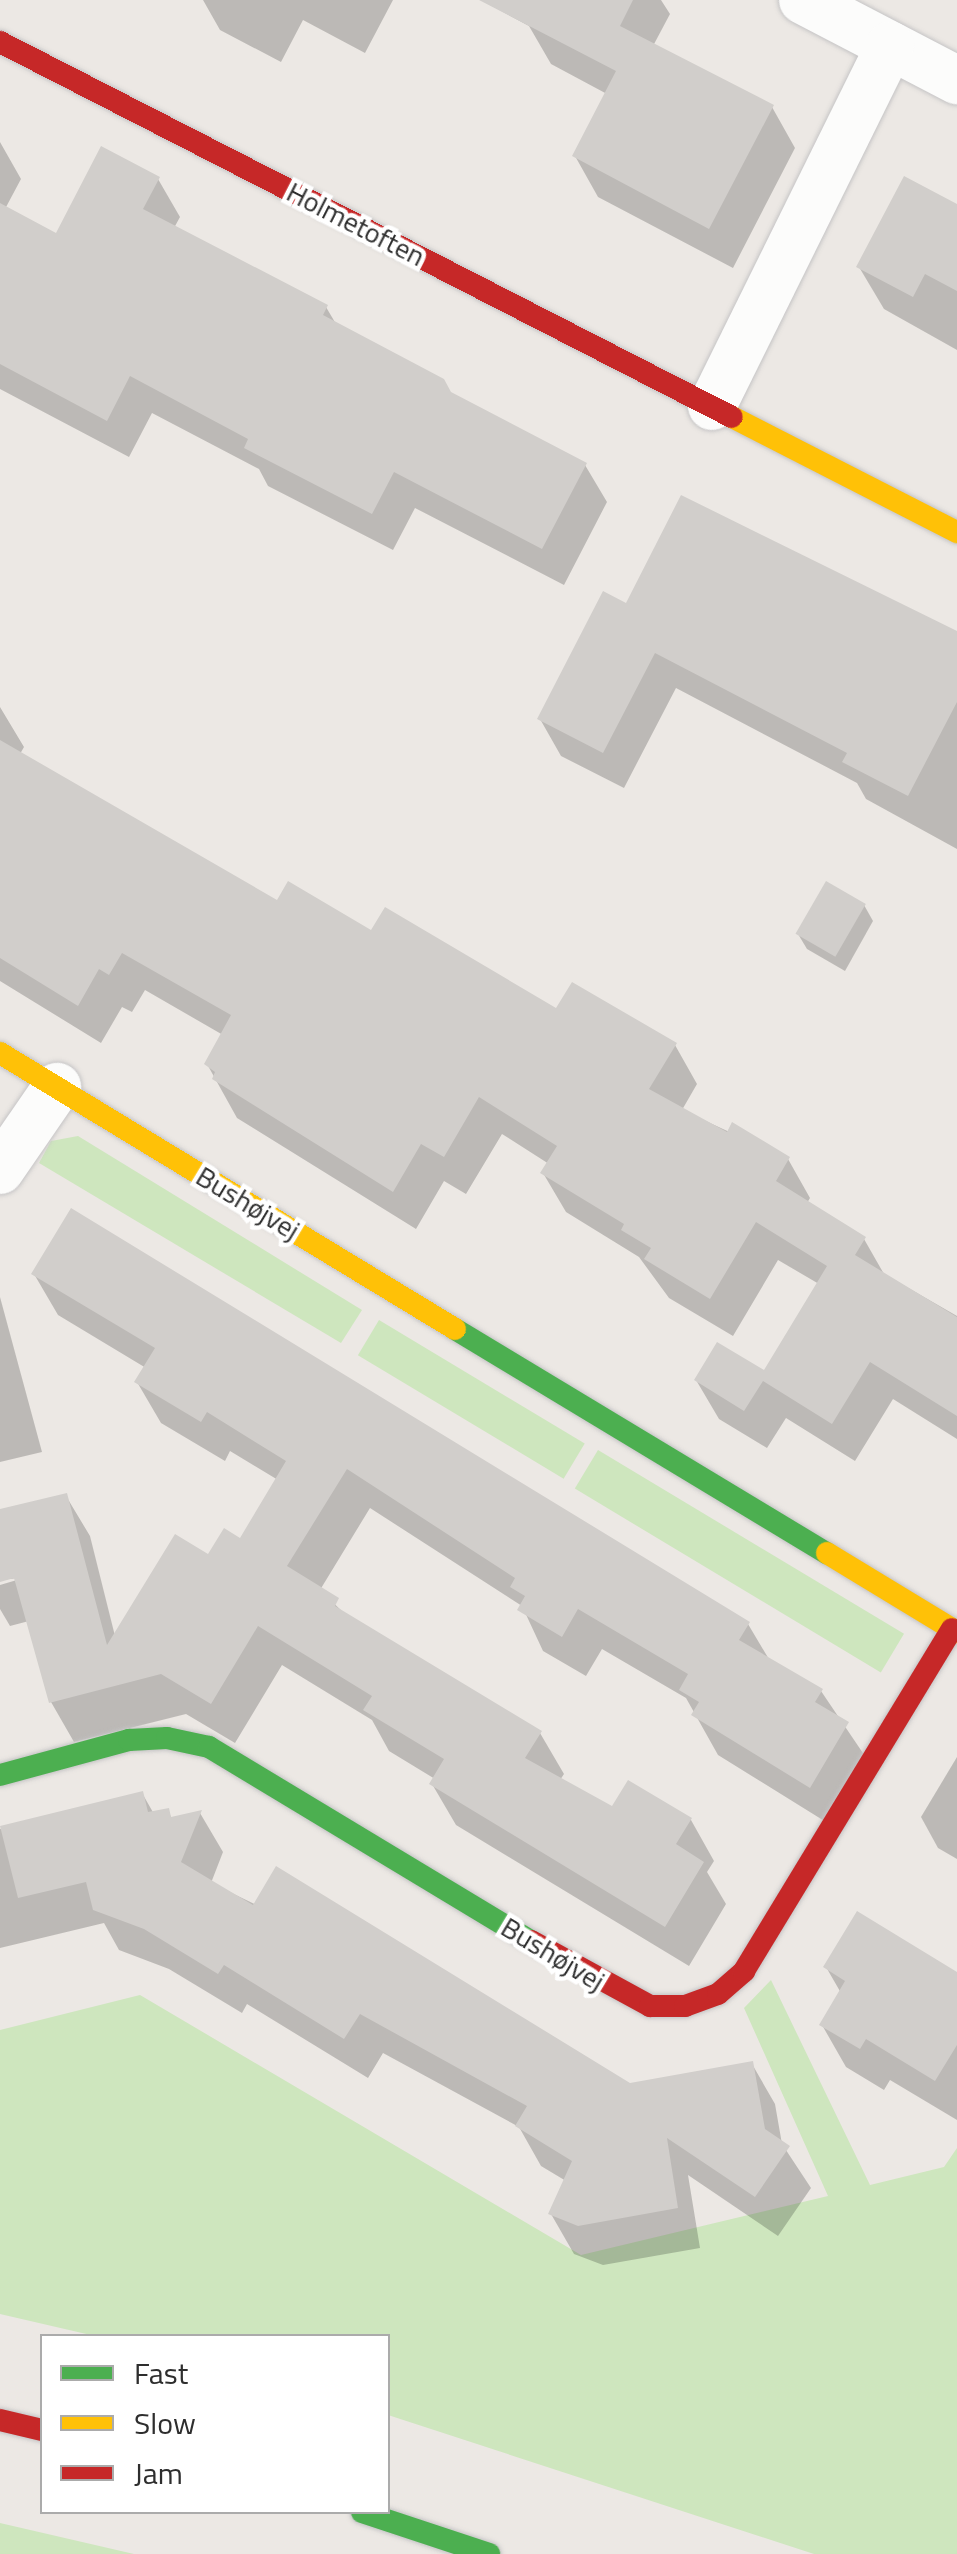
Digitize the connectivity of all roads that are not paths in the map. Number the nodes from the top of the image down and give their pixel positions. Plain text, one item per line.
1 (802, 0) edge
2 (0, 42) edge
3 (890, 46) junction
4 (957, 80) edge
5 (712, 406) junction
6 (957, 532) edge
7 (0, 1052) edge
8 (57, 1087) junction
9 (0, 1170) edge
10 (954, 1630) edge
11 (0, 1774) edge
12 (0, 2420) edge
13 (40, 2430) edge
14 (368, 2514) edge
15 (489, 2554) edge

1 - 3 street
2 - 5 street, Holmetoften
3 - 4 street
3 - 5 street
5 - 6 street, Holmetoften
7 - 8 street, Bushøjvej
8 - 9 street
8 - 10 street, Bushøjvej
10 - 11 street, Bushøjvej
12 - 13 street
14 - 15 street

